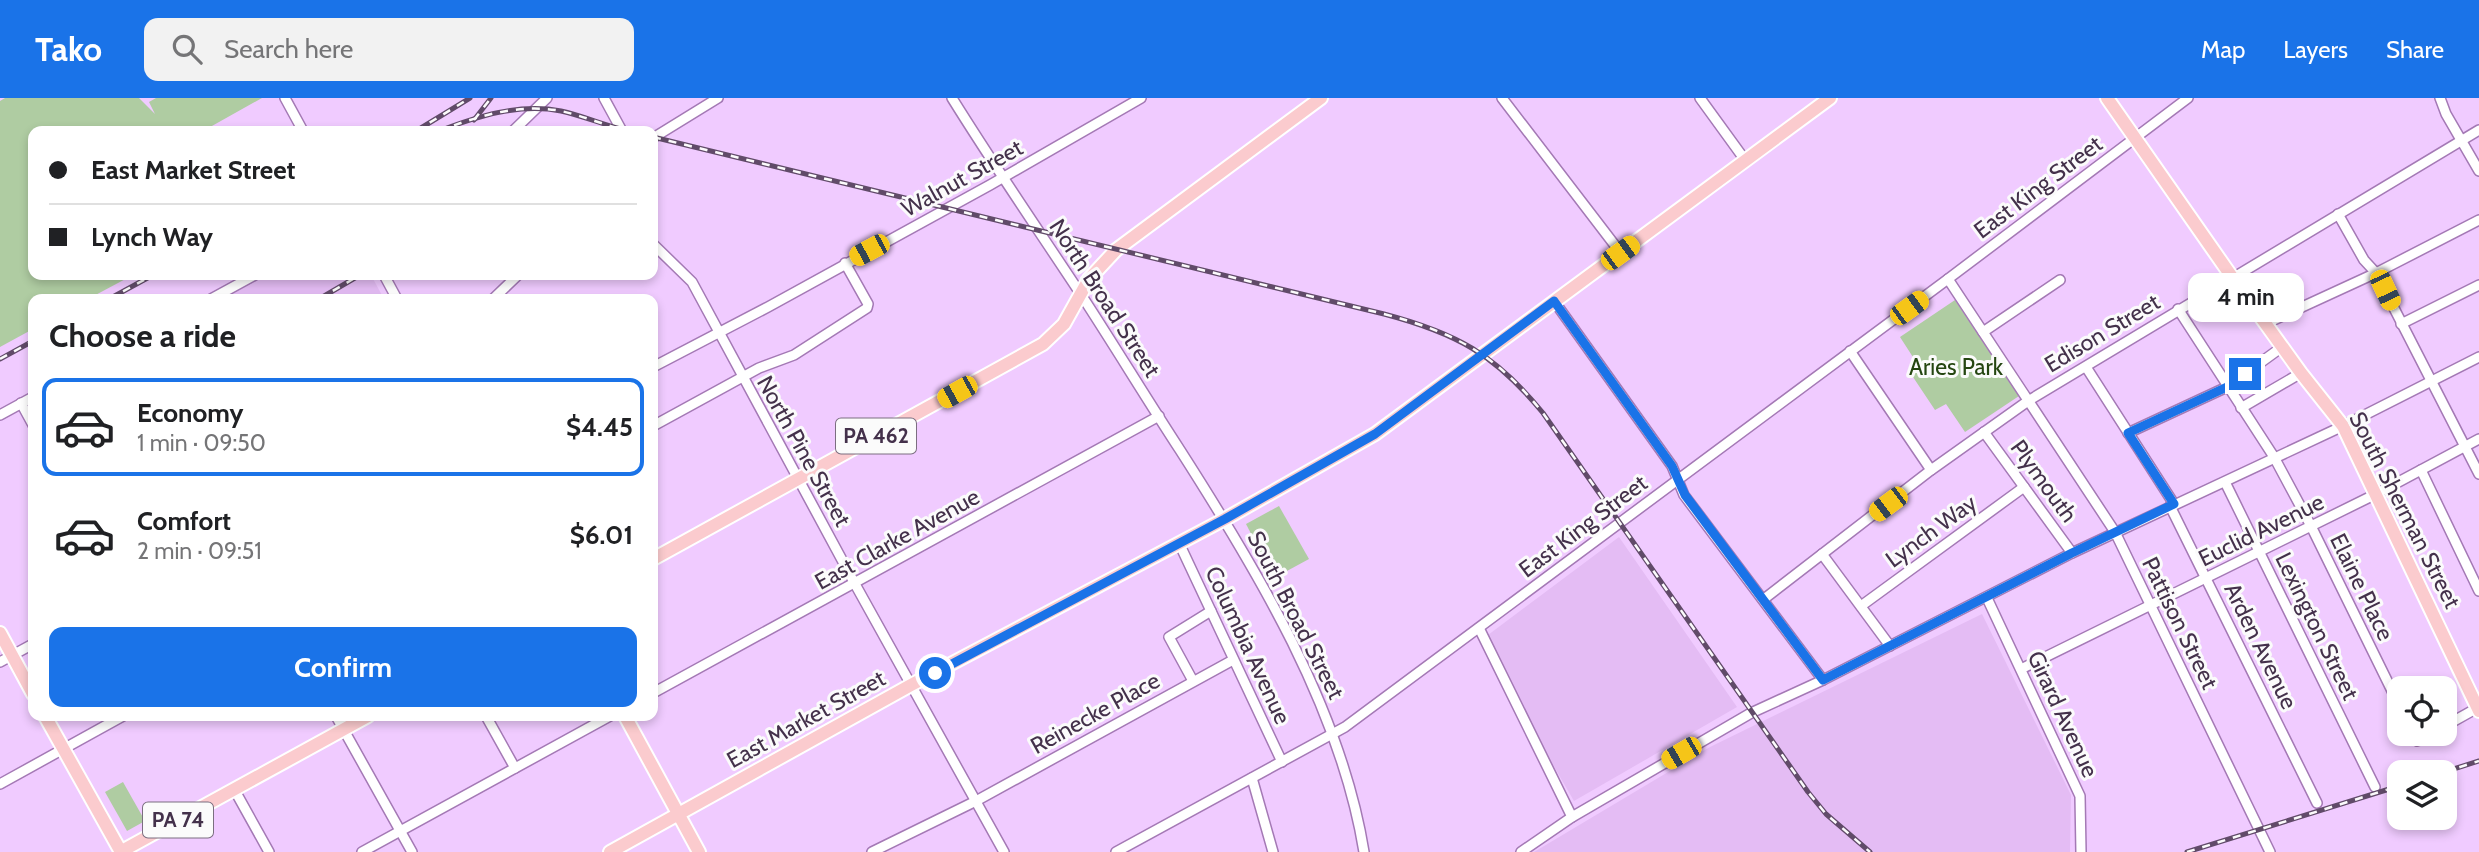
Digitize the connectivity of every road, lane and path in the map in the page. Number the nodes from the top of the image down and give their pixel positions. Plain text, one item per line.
1 (285, 98) edge
2 (547, 98) edge
3 (604, 98) edge
4 (718, 98) edge
5 (952, 98) edge
6 (1141, 98) edge
7 (1321, 98) edge
8 (1502, 98) edge
9 (1700, 98) edge
10 (1830, 98) edge
11 (2107, 98) edge
12 (2188, 98) edge
13 (2440, 98) edge
14 (300, 126) edge
15 (518, 126) edge
16 (619, 126) edge
17 (2479, 130) edge
18 (658, 135) edge
19 (2134, 138) junction
20 (2461, 142) junction
21 (1745, 160) junction
22 (2479, 171) edge
23 (1002, 178) junction
24 (2338, 214) junction
25 (2479, 220) edge
26 (658, 249) edge
27 (1620, 253) junction
28 (845, 263) junction
29 (2376, 272) junction
30 (2232, 277) junction
31 (1948, 279) junction
32 (246, 280) edge
33 (513, 280) edge
34 (2060, 280) dead end
35 (2479, 285) edge
36 (220, 294) edge
37 (498, 294) edge
38 (1081, 295) junction
39 (1554, 301) junction
40 (2178, 309) junction
41 (2265, 324) junction
42 (2401, 324) junction
43 (718, 332) junction
44 (1983, 332) junction
45 (2282, 347) junction
46 (1850, 351) junction
47 (2479, 357) edge
48 (658, 364) edge
49 (2086, 367) junction
50 (2301, 373) junction
51 (742, 377) junction
52 (2430, 380) junction
53 (2227, 387) junction
54 (28, 400) edge
55 (2028, 401) junction
56 (21, 404) junction
57 (2241, 408) junction
58 (0, 415) edge
59 (28, 416) edge
60 (1159, 416) junction
61 (658, 423) edge
62 (2343, 426) junction
63 (1984, 432) junction
64 (2128, 433) junction
65 (2479, 439) edge
66 (2466, 447) junction
67 (2274, 457) junction
68 (1931, 470) junction
69 (2421, 470) junction
70 (2479, 474) edge
71 (798, 479) junction
72 (1678, 480) junction
73 (2225, 482) junction
74 (2024, 486) junction
75 (2376, 494) junction
76 (2172, 505) junction
77 (1225, 519) junction
78 (2311, 526) junction
79 (2115, 532) junction
80 (1179, 543) junction
81 (2259, 551) junction
82 (2072, 553) junction
83 (1822, 554) junction
84 (658, 556) edge
85 (2206, 579) junction
86 (855, 584) junction
87 (2479, 591) edge
88 (1764, 598) junction
89 (1987, 598) junction
90 (1861, 606) junction
91 (2151, 607) junction
92 (1211, 611) junction
93 (1479, 628) junction
94 (0, 633) edge
95 (1890, 646) junction
96 (28, 647) edge
97 (12, 655) junction
98 (1233, 660) junction
99 (0, 662) edge
100 (2021, 669) junction
101 (1823, 680) junction
102 (1194, 681) junction
103 (2387, 681) edge
104 (28, 685) edge
105 (911, 685) junction
106 (658, 690) edge
107 (2479, 708) edge
108 (2457, 720) edge
109 (48, 721) edge
110 (114, 721) edge
111 (339, 721) edge
112 (358, 721) edge
113 (489, 721) edge
114 (601, 721) edge
115 (628, 721) edge
116 (343, 729) junction
117 (1332, 734) junction
118 (63, 749) junction
119 (1282, 762) junction
120 (515, 768) junction
121 (1252, 778) junction
122 (0, 784) edge
123 (2375, 787) dead end
124 (234, 789) junction
125 (976, 801) junction
126 (2317, 803) dead end
127 (679, 814) junction
128 (1572, 817) junction
129 (400, 831) junction
130 (121, 852) edge
131 (269, 852) edge
132 (362, 852) edge
133 (412, 852) edge
134 (610, 852) edge
135 (699, 852) edge
136 (872, 852) edge
137 (1004, 852) edge
138 (1116, 852) edge
139 (1273, 852) edge
140 (1364, 852) edge
141 (1521, 852) edge
142 (2081, 852) edge
143 (2270, 852) edge

1 - 14 street
2 - 15 street
3 - 16 street
4 - 18 street
5 - 23 street, North Broad Street
6 - 23 street, Walnut Street
7 - 38 main road, PA 462
8 - 27 street
9 - 21 street
10 - 21 main road, East Market Street
11 - 19 main road, South Sherman Street
12 - 19 street, East King Street
13 - 20 street
17 - 20 street, Edison Street
19 - 30 main road, South Sherman Street
19 - 31 street, East King Street
20 - 22 street
20 - 24 street, Edison Street
21 - 27 main road, East Market Street
23 - 28 street, Walnut Street
23 - 38 street, North Broad Street
24 - 29 street
24 - 30 street, Edison Street
25 - 29 street
26 - 43 street, North Pine Street
27 - 39 main road, East Market Street
28 - 43 street, Walnut Street
28 - 51 street
29 - 41 street
29 - 42 street
30 - 40 street, Edison Street
30 - 41 main road, South Sherman Street
31 - 44 street, Pattison Street
31 - 46 street, East King Street
32 - 36 street
33 - 37 street
34 - 44 street
35 - 42 street
38 - 60 street, North Broad Street
38 - 71 main road, PA 462
39 - 72 street
39 - 77 main road, East Market Street
40 - 49 street, Edison Street
40 - 53 street, Elaine Place
41 - 45 main road, South Sherman Street
42 - 52 street
43 - 48 street, Walnut Street
43 - 51 street, North Pine Street
44 - 55 street, Pattison Street
45 - 50 main road, South Sherman Street
45 - 53 street
46 - 68 street
46 - 72 street, East King Street
47 - 52 street
49 - 55 street, Edison Street
49 - 64 street, Arden Avenue
50 - 57 street
50 - 62 main road, South Sherman Street
51 - 61 street
51 - 71 street, North Pine Street
52 - 62 street
52 - 66 street
53 - 57 street, Elaine Place
53 - 64 street
54 - 56 street
55 - 63 street, Edison Street
55 - 79 street, Pattison Street
56 - 58 street
56 - 59 street
57 - 67 street, Elaine Place
60 - 77 street, North Broad Street
60 - 86 street, East Clarke Avenue
62 - 67 street
62 - 75 main road, South Sherman Street
63 - 68 street, Edison Street
63 - 74 street, Plymouth
64 - 76 street, Arden Avenue
65 - 66 street, Euclid Avenue
66 - 69 street, Euclid Avenue
66 - 70 street
67 - 73 street
67 - 78 street, Elaine Place
68 - 83 street, Edison Street
69 - 75 street, Euclid Avenue
69 - 87 street
71 - 84 main road, PA 462
71 - 86 street, North Pine Street
72 - 88 street
72 - 93 street, East King Street
73 - 76 street
73 - 81 street, Lexington Street
74 - 82 street, Plymouth
74 - 90 street, Lynch Way
75 - 78 street, Euclid Avenue
75 - 107 main road, South Sherman Street
76 - 79 street
76 - 85 street, Arden Avenue
77 - 80 main road, East Market Street
77 - 117 street, South Broad Street
78 - 81 street, Euclid Avenue
78 - 103 street, Elaine Place
79 - 82 street
79 - 91 street, Pattison Street
80 - 92 street, Columbia Avenue
80 - 105 main road, East Market Street
81 - 85 street, Euclid Avenue
81 - 123 street, Lexington Street
82 - 89 street
83 - 88 street, Edison Street
83 - 90 street
85 - 91 street, Euclid Avenue
85 - 126 street, Arden Avenue
86 - 105 street, North Pine Street
86 - 106 street, East Clarke Avenue
88 - 101 street
89 - 95 street
89 - 100 street, Girard Avenue
90 - 95 street
91 - 100 street, Euclid Avenue
91 - 143 street, Pattison Street
92 - 98 street, Columbia Avenue
92 - 102 street
93 - 117 street, East King Street
93 - 128 street
94 - 97 main road
95 - 101 street
96 - 97 street
97 - 99 street
97 - 104 main road
98 - 102 street, Reinecke Place
98 - 119 street, Columbia Avenue
100 - 142 street, Girard Avenue
101 - 128 street
102 - 125 street, Reinecke Place
105 - 125 street, North Pine Street
105 - 127 main road, East Market Street
107 - 108 street
109 - 118 main road
110 - 118 street
111 - 116 street
112 - 116 main road, PA 74
113 - 120 street
114 - 120 street
115 - 127 main road
116 - 124 main road, PA 74
116 - 129 street
117 - 119 street, East King Street
117 - 140 street, South Broad Street
118 - 122 street
118 - 130 main road
119 - 121 street, East King Street
120 - 129 street
121 - 138 street, East King Street
121 - 139 street
124 - 130 main road, PA 74
124 - 131 street
125 - 136 street, Reinecke Place
125 - 137 street, North Pine Street
127 - 134 main road, East Market Street
127 - 135 main road
128 - 141 street
129 - 132 street
129 - 133 street

